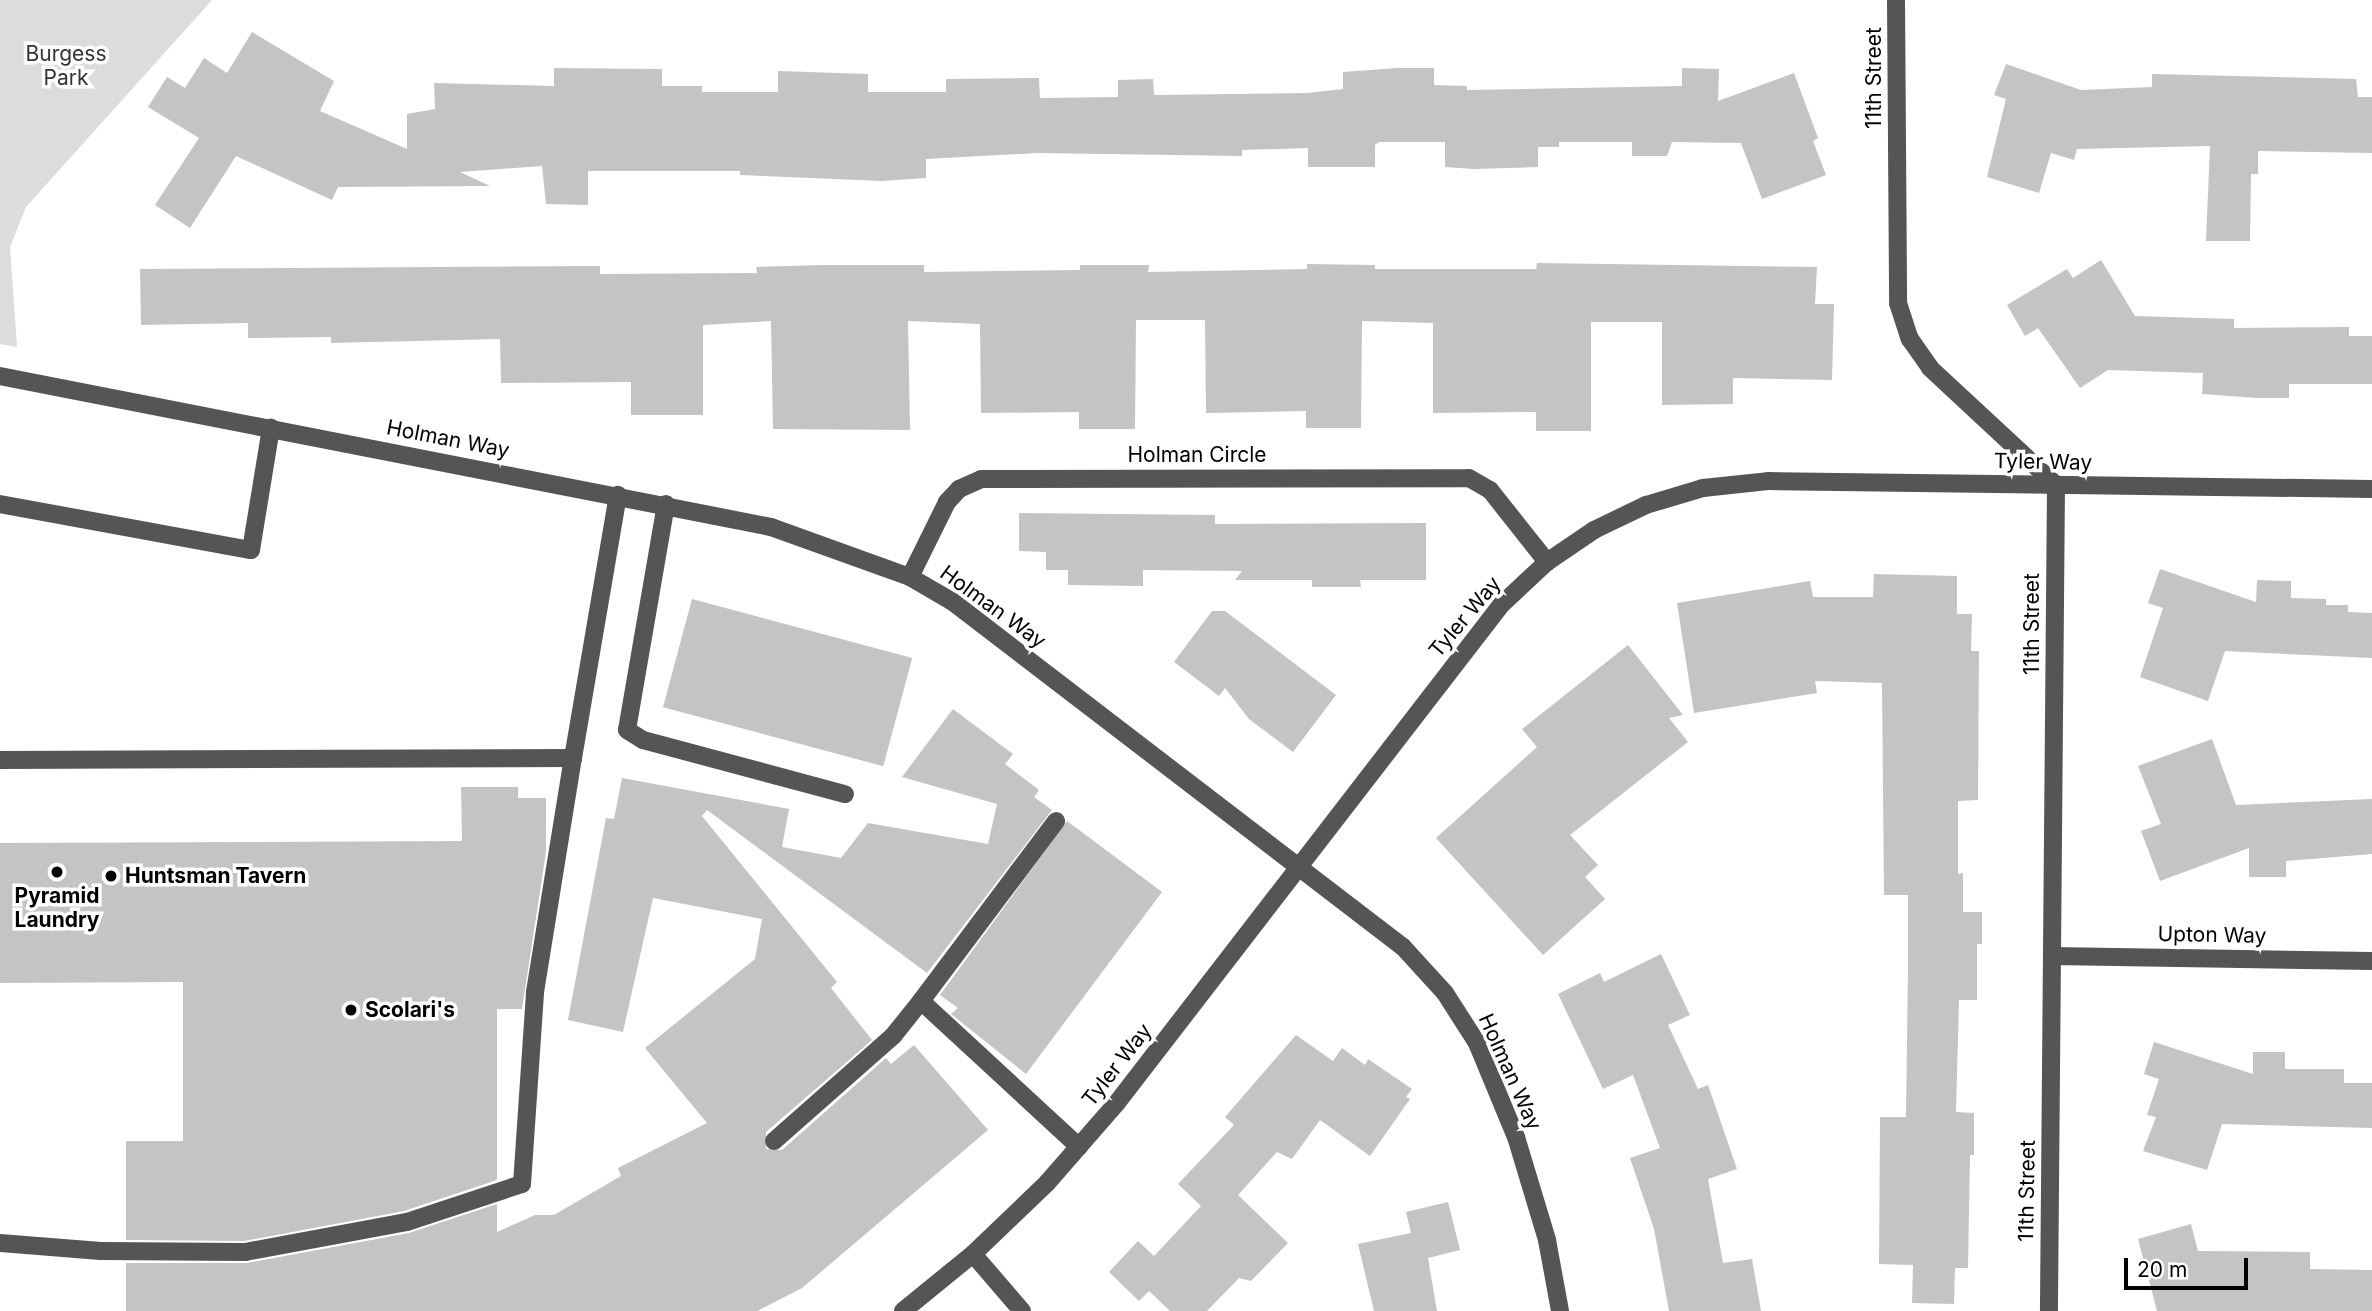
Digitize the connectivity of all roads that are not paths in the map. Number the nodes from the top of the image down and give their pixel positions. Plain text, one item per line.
1 (1896, 0) edge
2 (0, 376) edge
3 (271, 428) junction
4 (2056, 485) junction
5 (2372, 489) edge
6 (618, 495) junction
7 (0, 504) edge
8 (666, 504) junction
9 (1547, 562) junction
10 (910, 576) junction
11 (573, 758) junction
12 (0, 760) edge
13 (845, 794) dead end
14 (1056, 821) dead end
15 (1300, 865) junction
16 (2052, 956) junction
17 (2372, 961) edge
18 (921, 1001) junction
19 (774, 1142) dead end
20 (1079, 1147) junction
21 (0, 1243) edge
22 (973, 1254) junction
23 (902, 1311) edge
24 (1022, 1311) edge
25 (1560, 1311) edge
26 (2049, 1311) edge

1 - 4 street, 11th Street
2 - 3 street, Holman Way
3 - 6 street, Holman Way
3 - 7 street
4 - 5 street, Tyler Way
4 - 9 street, Tyler Way
4 - 16 street, 11th Street
6 - 8 street, Holman Way
6 - 11 street
8 - 10 street, Holman Way
8 - 13 street
9 - 10 street, Holman Circle
9 - 15 street, Tyler Way
10 - 15 street, Holman Way
11 - 12 street
11 - 21 street
14 - 18 street
15 - 20 street, Tyler Way
15 - 25 street, Holman Way
16 - 17 street, Upton Way
16 - 26 street, 11th Street
18 - 19 street
18 - 20 street
20 - 22 street, Tyler Way
22 - 23 street, Tyler Way
22 - 24 street

